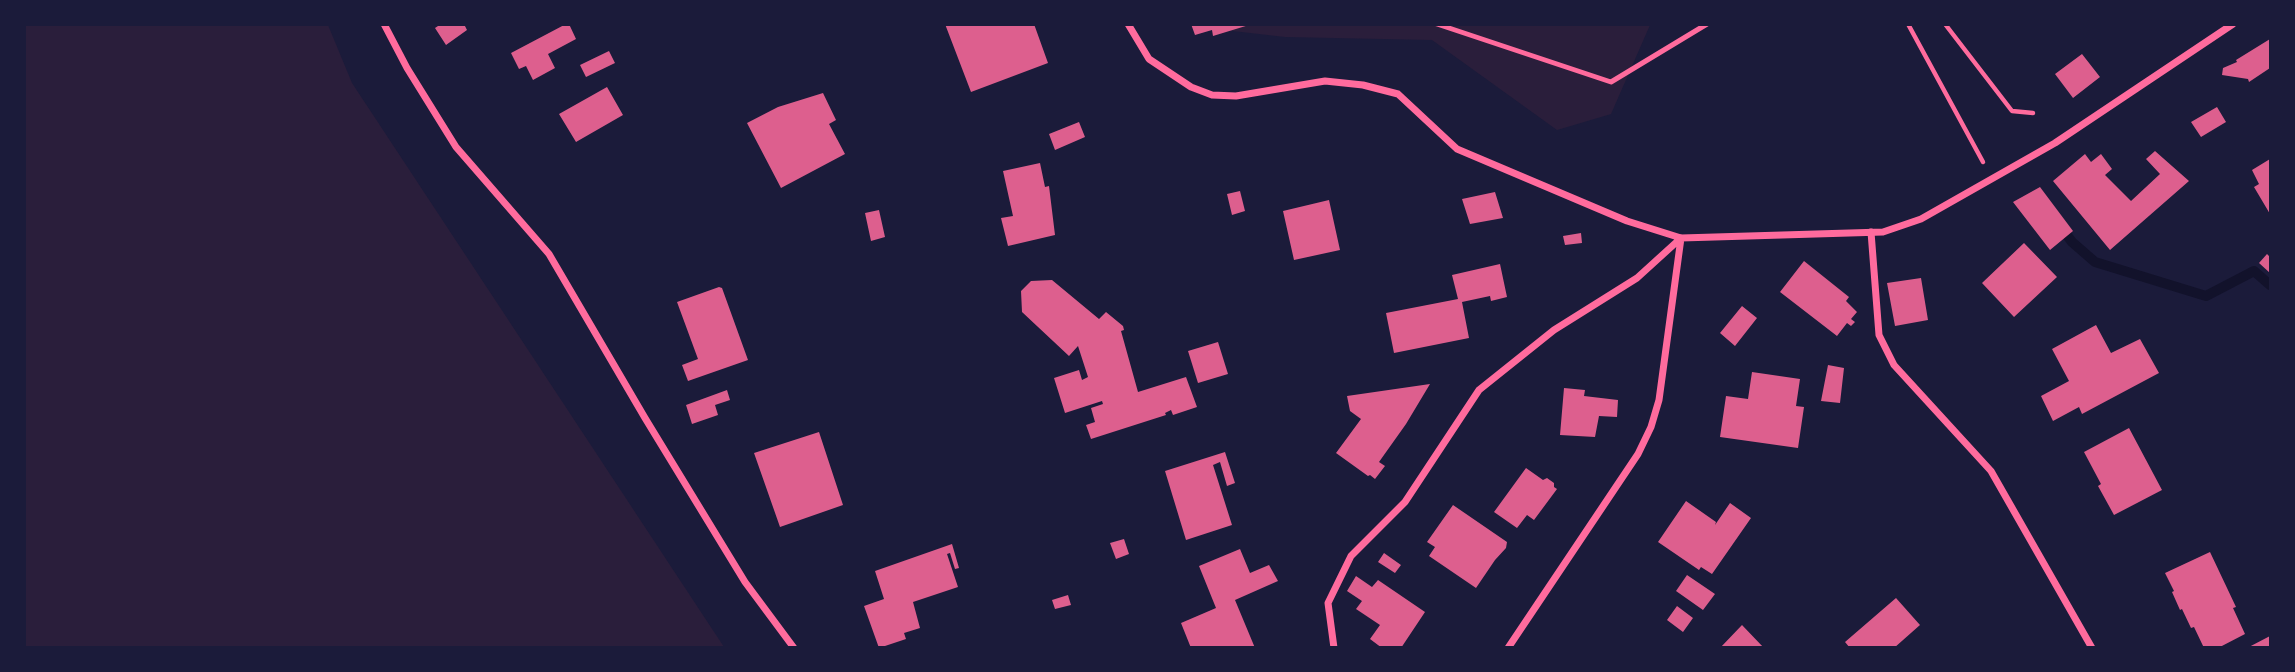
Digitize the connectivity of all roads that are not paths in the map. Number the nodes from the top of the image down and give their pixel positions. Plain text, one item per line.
1 (384, 24) edge
2 (1128, 24) edge
3 (1437, 24) edge
4 (1707, 24) edge
5 (2233, 24) edge
6 (1871, 232) junction
7 (1681, 238) junction
8 (794, 648) edge
9 (1334, 648) edge
10 (1508, 648) edge
11 (2092, 648) edge

1 - 8 street
2 - 7 street
3 - 4 lane
5 - 6 street
6 - 7 street
6 - 11 street
7 - 9 street
7 - 10 street

